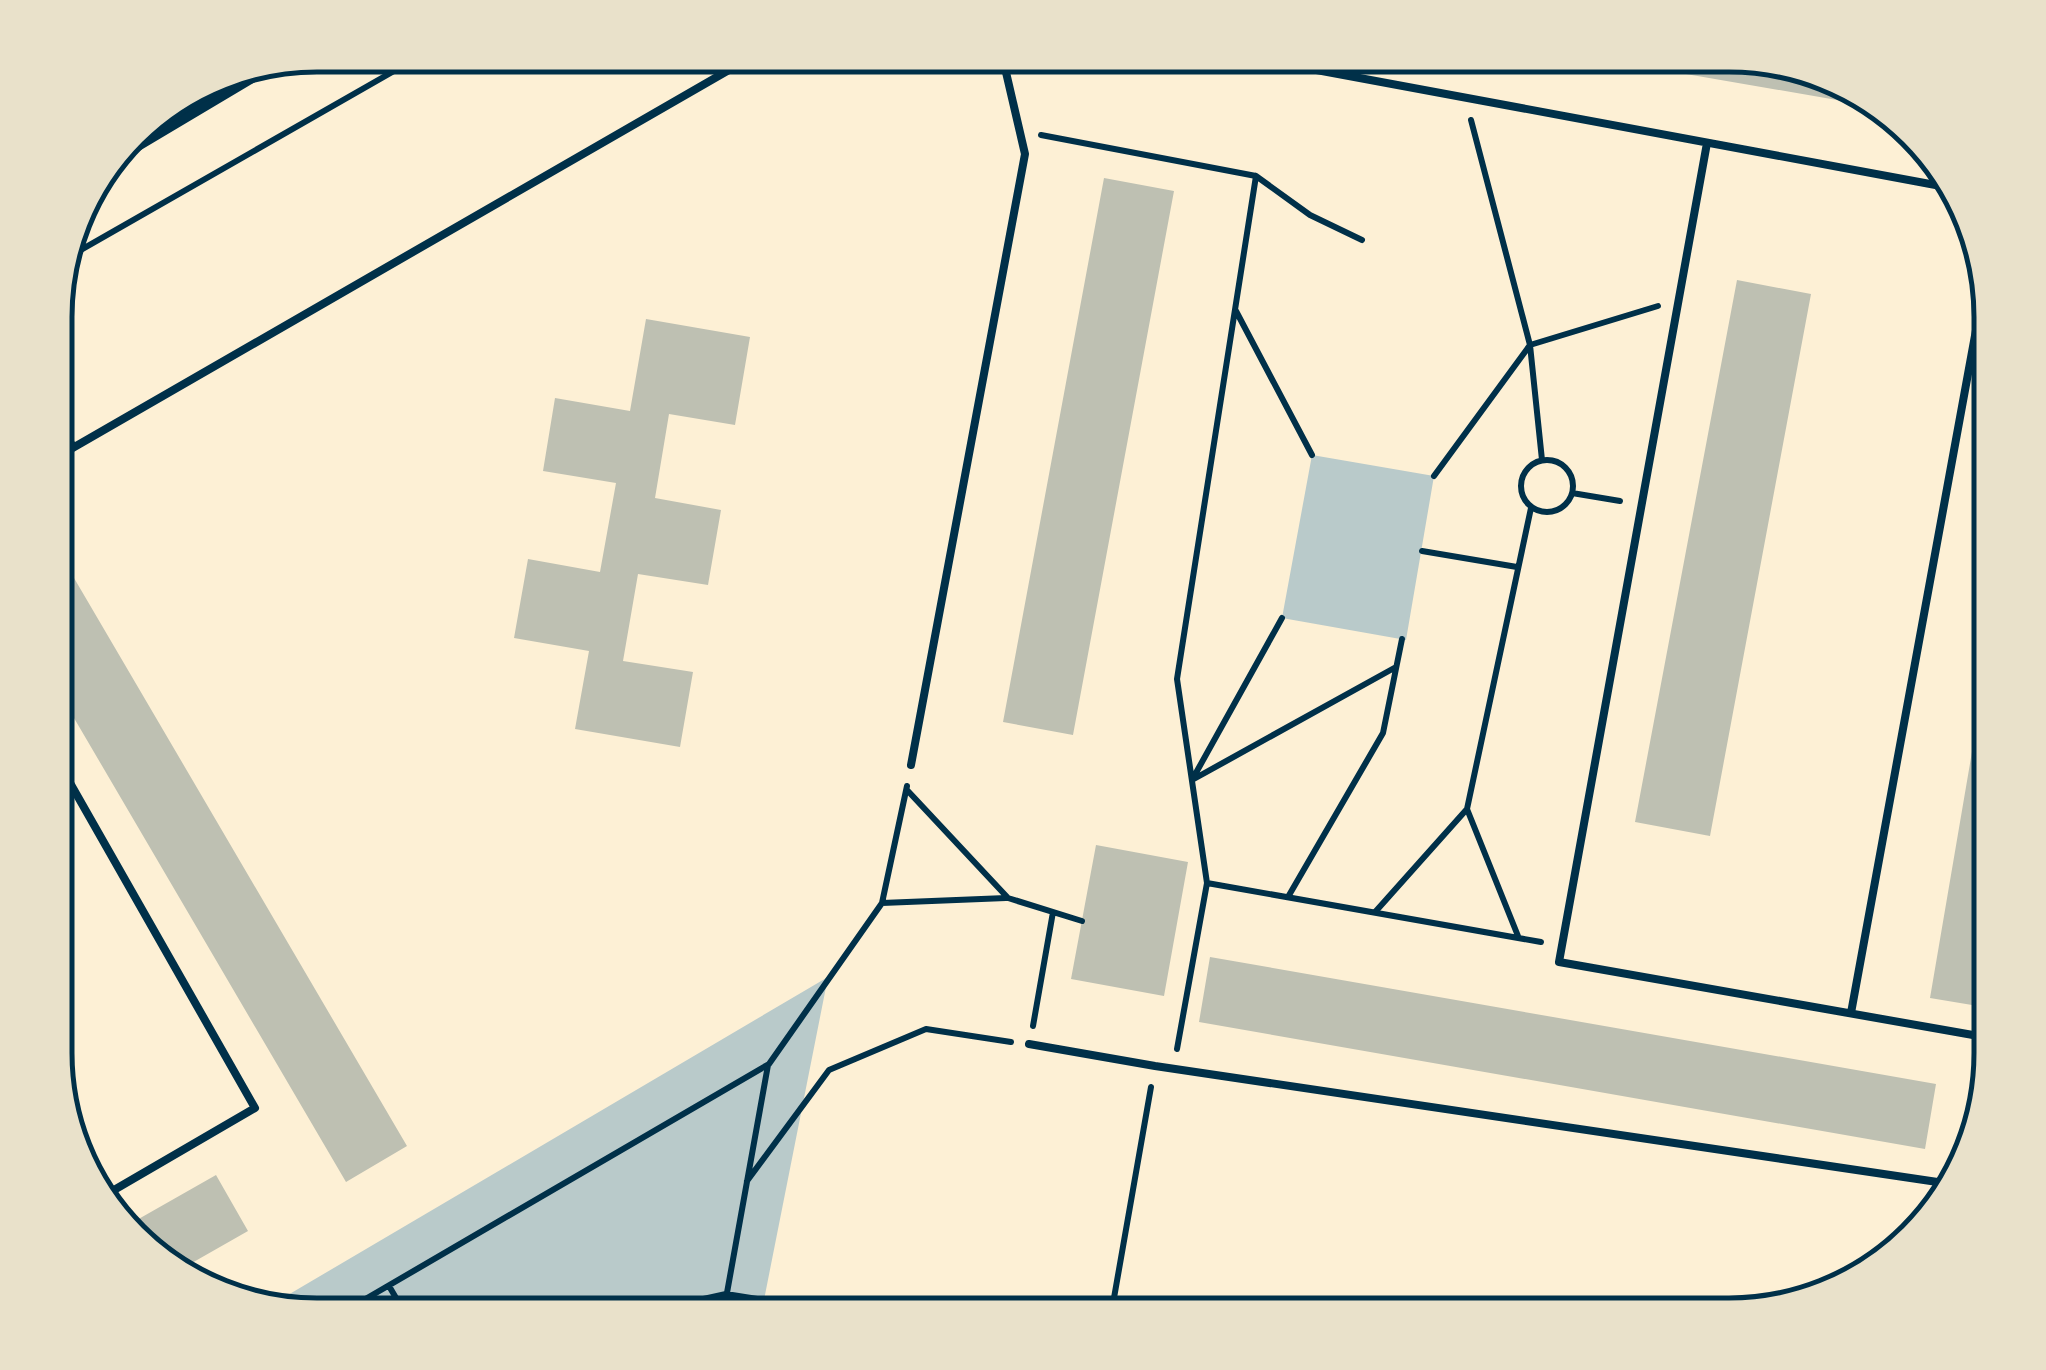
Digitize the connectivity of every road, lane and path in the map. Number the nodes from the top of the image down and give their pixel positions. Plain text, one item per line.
1 (392, 72) edge
2 (725, 72) edge
3 (1006, 72) edge
4 (1327, 72) edge
5 (215, 95) edge
6 (1466, 98) junction
7 (171, 122) edge
8 (1019, 131) junction
9 (1706, 143) junction
10 (1256, 176) junction
11 (1935, 186) edge
12 (1362, 240) dead end
13 (83, 249) edge
14 (1678, 299) junction
15 (1235, 310) junction
16 (1973, 343) edge
17 (1530, 345) junction
18 (72, 448) edge
19 (1312, 455) dead end
20 (1542, 460) junction
21 (1434, 476) dead end
22 (1572, 493) junction
23 (1641, 505) junction
24 (1531, 508) junction
25 (1422, 550) dead end
26 (1517, 567) junction
27 (1282, 618) dead end
28 (1402, 640) dead end
29 (1396, 667) junction
30 (911, 765) joint
31 (1192, 780) junction
32 (72, 786) edge
33 (906, 789) junction
34 (1467, 809) junction
35 (1208, 883) junction
36 (1288, 897) junction
37 (1008, 898) junction
38 (882, 903) junction
39 (1053, 912) junction
40 (1376, 912) junction
41 (1082, 921) dead end
42 (1518, 938) junction
43 (1562, 945) junction
44 (1851, 1014) junction
45 (1973, 1035) edge
46 (1030, 1044) junction
47 (769, 1064) junction
48 (1155, 1066) junction
49 (1173, 1069) junction
50 (747, 1181) junction
51 (1936, 1182) edge
52 (115, 1190) edge
53 (389, 1286) junction
54 (726, 1294) junction
55 (1114, 1297) edge
56 (368, 1298) edge
57 (396, 1298) edge
58 (709, 1298) edge
59 (725, 1298) edge
60 (750, 1298) edge

1 - 13 path
2 - 18 lane
3 - 8 lane
4 - 6 lane
5 - 7 street
6 - 9 lane
6 - 17 path
8 - 10 path
8 - 30 lane
9 - 11 lane
9 - 14 lane
10 - 12 path
10 - 15 path
14 - 17 path
14 - 23 lane
15 - 19 path
15 - 31 path
16 - 44 lane
17 - 20 path
17 - 21 path
20 - 22 path
20 - 24 path
22 - 23 path
22 - 24 path
23 - 43 lane
24 - 26 path
25 - 26 path
26 - 34 path
27 - 31 path
28 - 29 path
29 - 31 path
29 - 36 path
30 - 33 path
31 - 35 path
32 - 52 lane
33 - 37 path
33 - 38 path
34 - 40 path
34 - 42 path
35 - 36 path
35 - 49 path
36 - 40 path
37 - 38 path
37 - 39 path
38 - 47 path
39 - 41 path
39 - 46 path
40 - 42 path
42 - 43 path
43 - 44 lane
44 - 45 lane
46 - 48 lane
46 - 50 path
47 - 50 path
47 - 53 path
48 - 49 lane
48 - 55 path
49 - 51 lane
50 - 54 path
53 - 56 path
53 - 57 path
54 - 58 path
54 - 59 path
54 - 60 path

